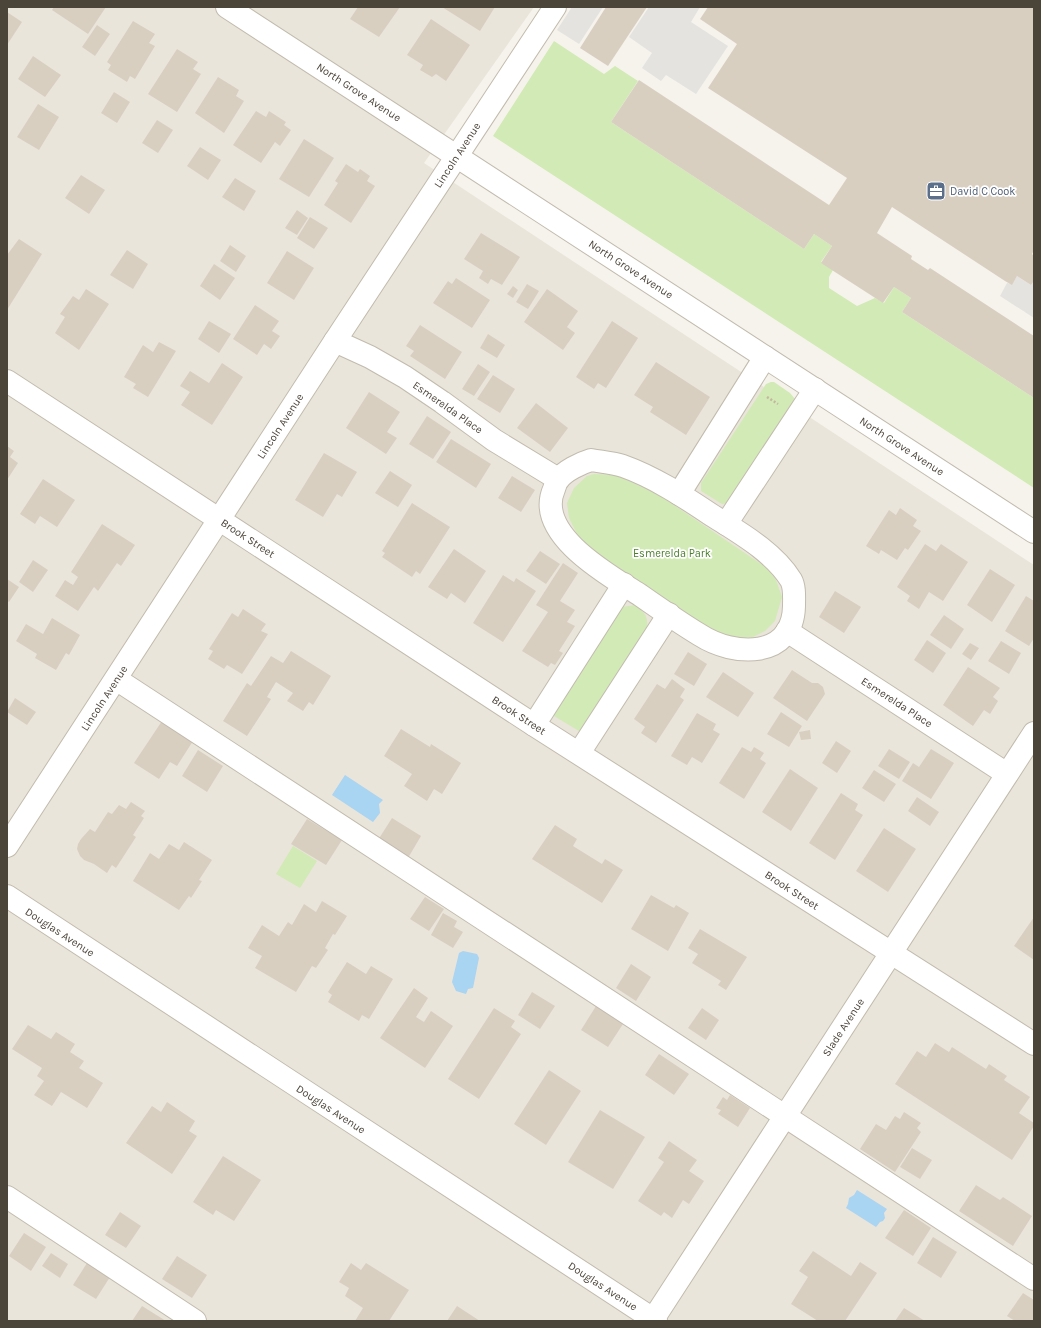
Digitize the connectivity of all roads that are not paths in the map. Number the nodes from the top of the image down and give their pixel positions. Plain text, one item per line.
1 (227, 7) edge
2 (555, 7) edge
3 (457, 156) junction
4 (335, 341) junction
5 (765, 357) junction
6 (7, 380) edge
7 (814, 389) junction
8 (558, 479) junction
9 (679, 494) junction
10 (220, 520) junction
11 (726, 524) junction
12 (1034, 532) edge
13 (624, 584) junction
14 (668, 614) junction
15 (788, 631) junction
16 (116, 679) junction
17 (534, 725) junction
18 (1034, 733) edge
19 (579, 753) junction
20 (1007, 774) junction
21 (7, 846) edge
22 (7, 896) edge
23 (891, 953) junction
24 (1034, 1044) edge
25 (785, 1117) junction
26 (7, 1197) edge
27 (1034, 1279) edge
28 (654, 1320) edge
29 (195, 1321) edge

1 - 3 street, North Grove Avenue
2 - 3 street, Lincoln Avenue
3 - 4 street, Lincoln Avenue
3 - 5 street, North Grove Avenue
4 - 8 street, Esmerelda Place
4 - 10 street, Lincoln Avenue
5 - 7 street, North Grove Avenue
5 - 9 street
6 - 10 street, Brook Street
7 - 11 street
7 - 12 street, North Grove Avenue
8 - 9 street
8 - 13 street
9 - 11 street
10 - 16 street, Lincoln Avenue
10 - 17 street, Brook Street
11 - 15 street
13 - 14 street
13 - 17 street
14 - 15 street
14 - 19 street
15 - 20 street, Esmerelda Place
16 - 21 street, Lincoln Avenue
16 - 25 street
17 - 19 street, Brook Street
18 - 20 street, Slade Avenue
19 - 23 street, Brook Street
20 - 23 street, Slade Avenue
22 - 28 street, Douglas Avenue
23 - 24 street, Brook Street
23 - 25 street, Slade Avenue
25 - 27 street
25 - 28 street, Slade Avenue
26 - 29 street

